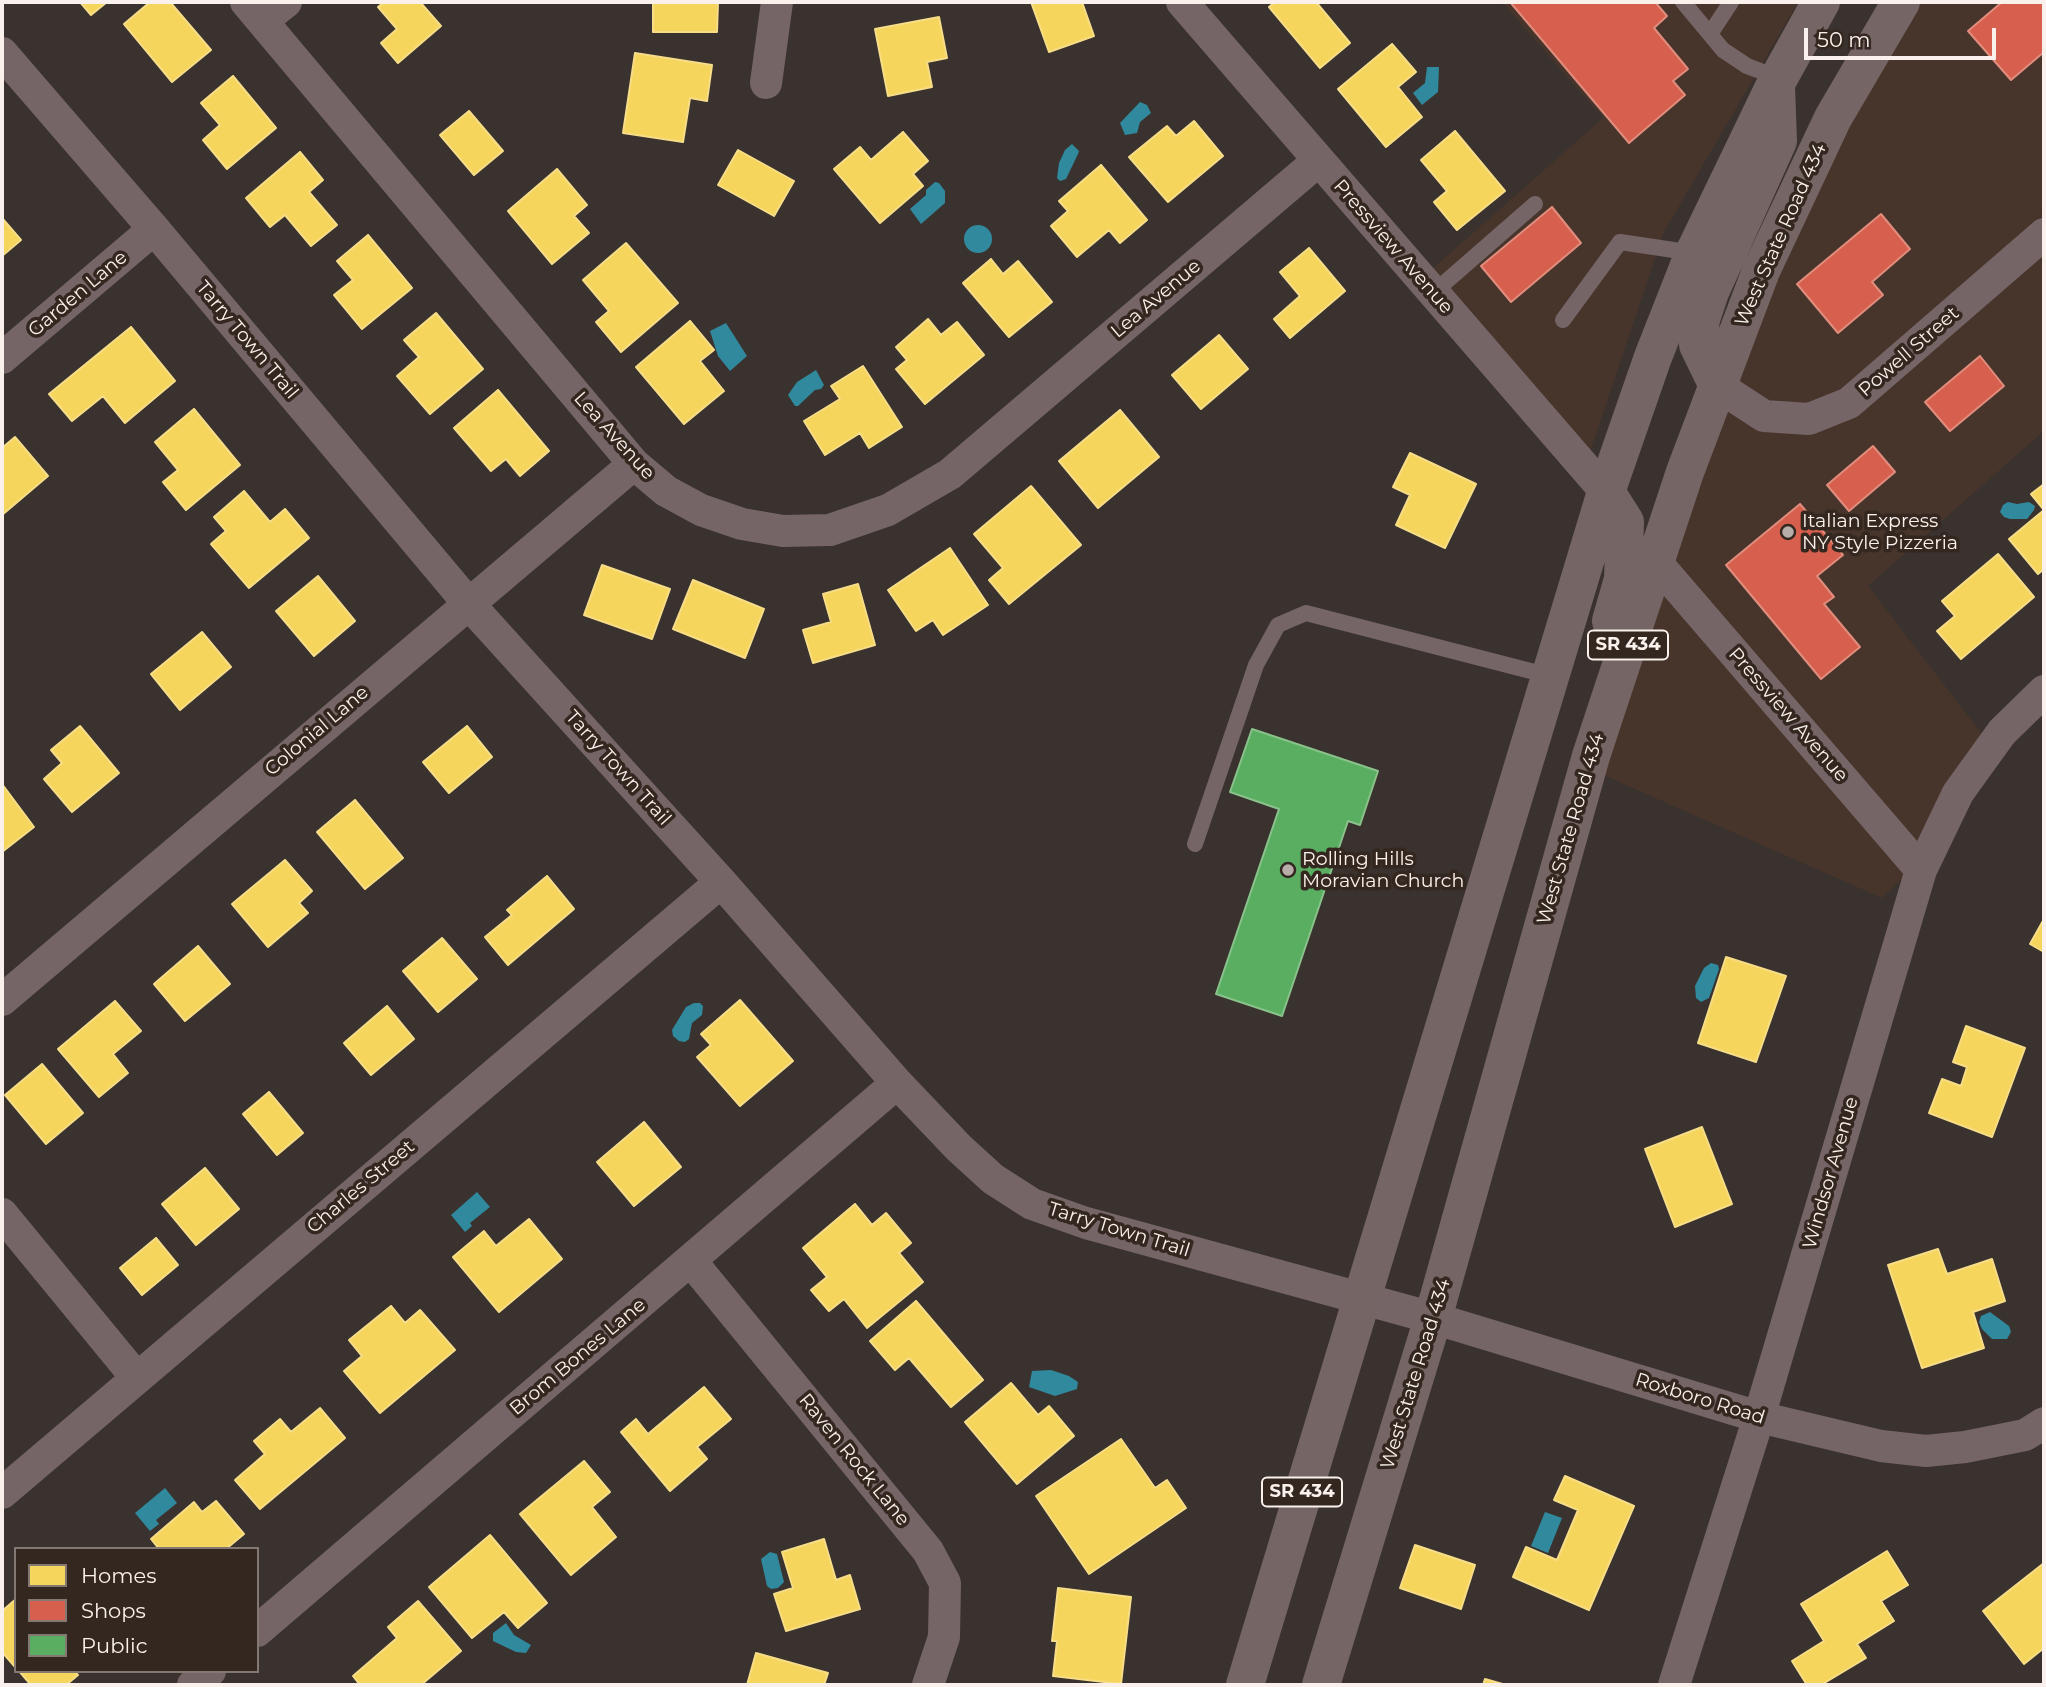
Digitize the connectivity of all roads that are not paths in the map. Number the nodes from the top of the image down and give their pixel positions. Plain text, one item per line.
1 (777, 2) edge
2 (1182, 2) edge
3 (1683, 2) edge
4 (1731, 2) edge
5 (1821, 2) edge
6 (1901, 2) edge
7 (265, 8) edge
8 (1710, 34) junction
9 (2, 53) edge
10 (1777, 81) junction
11 (766, 83) dead end
12 (1318, 161) junction
13 (1535, 204) dead end
14 (154, 229) junction
15 (2044, 234) edge
16 (1694, 253) junction
17 (1433, 293) junction
18 (1563, 320) dead end
19 (2, 358) edge
20 (1718, 386) junction
21 (634, 464) junction
22 (1606, 492) junction
23 (1655, 561) junction
24 (468, 603) junction
25 (1550, 676) junction
26 (2044, 691) edge
27 (1591, 756) junction
28 (1195, 844) dead end
29 (1921, 870) junction
30 (721, 882) junction
31 (2, 1000) edge
32 (897, 1083) junction
33 (2, 1214) edge
34 (691, 1261) junction
35 (1360, 1299) junction
36 (1433, 1318) junction
37 (136, 1377) junction
38 (1759, 1417) junction
39 (2044, 1423) edge
40 (2, 1493) edge
41 (259, 1629) edge
42 (208, 1673) edge
43 (193, 1685) edge
44 (928, 1685) edge
45 (1245, 1685) edge
46 (1321, 1685) edge
47 (1674, 1685) edge

1 - 11 street
2 - 12 street, Pressview Avenue
3 - 8 lane
4 - 8 lane
5 - 10 main road, SR 434
6 - 20 main road, West State Road 434 / SR 434
7 - 21 street, Lea Avenue
8 - 10 lane
9 - 14 street, Tarry Town Trail
10 - 16 main road, SR 434
10 - 20 main road
12 - 17 street, Pressview Avenue
12 - 21 street, Lea Avenue
13 - 17 lane
14 - 19 street, Garden Lane
14 - 24 street, Tarry Town Trail
15 - 20 street, Powell Street
16 - 18 lane
16 - 22 main road, SR 434
17 - 22 street, Pressview Avenue
20 - 23 main road, West State Road 434 / SR 434
21 - 24 street, Colonial Lane
22 - 25 main road, SR 434
22 - 27 main road
23 - 27 main road, West State Road 434 / SR 434
23 - 29 street, Pressview Avenue
24 - 30 street, Tarry Town Trail
24 - 31 street, Colonial Lane
25 - 28 lane
25 - 35 main road, SR 434
26 - 29 street, Windsor Avenue
27 - 36 main road, West State Road 434 / SR 434
29 - 38 street, Windsor Avenue
30 - 32 street, Tarry Town Trail
30 - 37 street, Charles Street
32 - 34 street, Brom Bones Lane
32 - 35 street, Tarry Town Trail
33 - 37 street
34 - 41 street, Brom Bones Lane
34 - 44 street, Raven Rock Lane
35 - 36 street, Roxboro Road
35 - 45 main road, SR 434
36 - 38 street, Roxboro Road
36 - 46 main road, West State Road 434 / SR 434
37 - 40 street, Charles Street
38 - 39 street, Roxboro Road
38 - 47 street, Windsor Avenue
42 - 43 street

